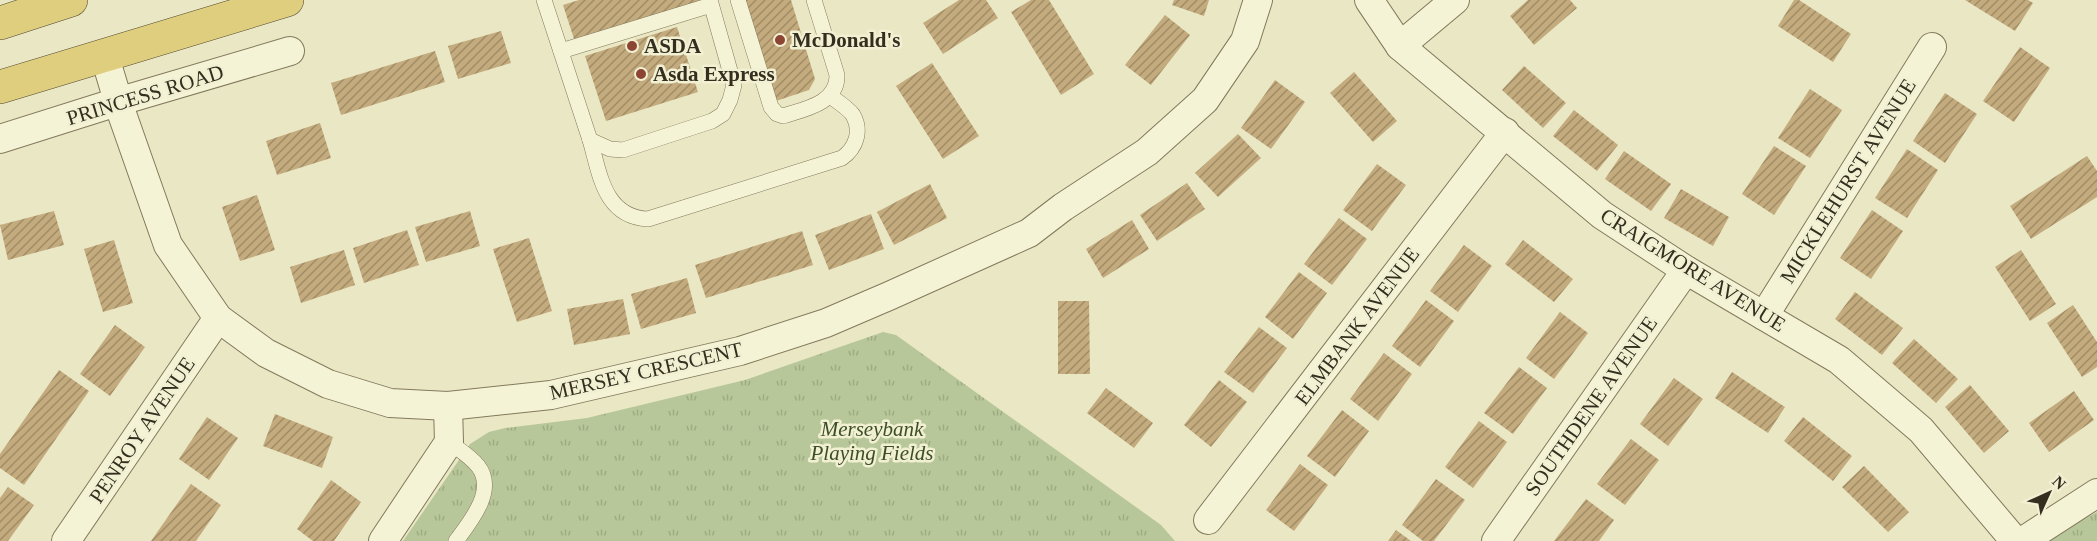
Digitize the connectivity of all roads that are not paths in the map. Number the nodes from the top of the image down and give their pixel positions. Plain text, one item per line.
1 (71, 0) edge
2 (287, 0) edge
3 (544, 0) edge
4 (738, 0) edge
5 (814, 0) edge
6 (1258, 0) edge
7 (1369, 0) edge
8 (1455, 0) edge
9 (711, 3) edge
10 (0, 23) edge
11 (1400, 46) junction
12 (1932, 47) dead end
13 (290, 51) dead end
14 (561, 51) junction
15 (104, 54) junction
16 (0, 87) edge
17 (830, 96) junction
18 (117, 102) junction
19 (1505, 132) junction
20 (0, 139) edge
21 (590, 140) junction
22 (1686, 270) junction
23 (1764, 316) junction
24 (218, 318) junction
25 (448, 406) junction
26 (449, 442) junction
27 (2097, 493) edge
28 (1208, 520) dead end
29 (66, 541) edge
30 (383, 541) edge
31 (456, 541) edge
32 (1496, 541) edge
33 (2015, 541) edge
34 (2023, 541) edge

1 - 10 highway
2 - 15 highway
3 - 14 lane
4 - 17 lane
5 - 17 lane
6 - 25 street, MERSEY CRESCENT
7 - 11 street, CRAIGMORE AVENUE
8 - 11 street
9 - 14 lane
9 - 21 lane
11 - 19 street, CRAIGMORE AVENUE
12 - 23 street, MICKLEHURST AVENUE
13 - 18 street, PRINCESS ROAD
14 - 21 lane
15 - 16 highway
15 - 18 street, MERSEY CRESCENT
17 - 21 lane
18 - 20 street, PRINCESS ROAD
18 - 24 street, MERSEY CRESCENT
19 - 22 street, CRAIGMORE AVENUE
19 - 28 street, ELMBANK AVENUE
22 - 23 street, CRAIGMORE AVENUE
22 - 32 street, SOUTHDENE AVENUE
23 - 33 street, CRAIGMORE AVENUE
24 - 25 street, MERSEY CRESCENT
24 - 29 street, PENROY AVENUE
25 - 26 street
26 - 30 street
26 - 31 lane
27 - 34 street

